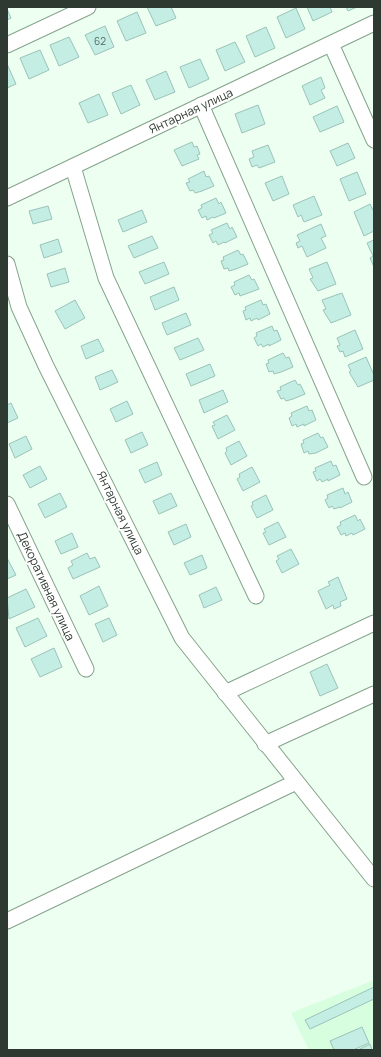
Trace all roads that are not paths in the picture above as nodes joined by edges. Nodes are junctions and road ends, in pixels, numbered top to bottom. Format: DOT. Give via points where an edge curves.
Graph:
graph roads {
  1 [pos="88,7"];
  2 [pos="374,23"];
  3 [pos="331,44"];
  4 [pos="7,45"];
  5 [pos="201,105"];
  6 [pos="374,140"];
  7 [pos="73,166"];
  8 [pos="7,198"];
  9 [pos="7,264"];
  10 [pos="364,477"];
  11 [pos="7,504"];
  12 [pos="256,596"];
  13 [pos="374,623"];
  14 [pos="86,669"];
  15 [pos="225,693"];
  16 [pos="374,694"];
  17 [pos="265,744"];
  18 [pos="296,782"];
  19 [pos="374,879"];
  20 [pos="7,921"];
  1 -- 4 [label="street"];
  2 -- 3 [label="street, Янтарная улица"];
  3 -- 5 [label="street, Янтарная улица"];
  3 -- 6 [label="street"];
  5 -- 7 [label="street, Янтарная улица"];
  5 -- 10 [label="street"];
  7 -- 8 [label="street, Янтарная улица"];
  7 -- 12 [label="street" via="106,278"];
  9 -- 15 [label="street, Янтарная улица" via="19,307 46,366 182,638"];
  11 -- 14 [label="street, Декоративная улица"];
  13 -- 15 [label="street"];
  15 -- 17 [label="street, Янтарная улица"];
  16 -- 17 [label="street"];
  17 -- 18 [label="street, Янтарная улица"];
  18 -- 19 [label="street, Янтарная улица"];
  18 -- 20 [label="street"];
}
